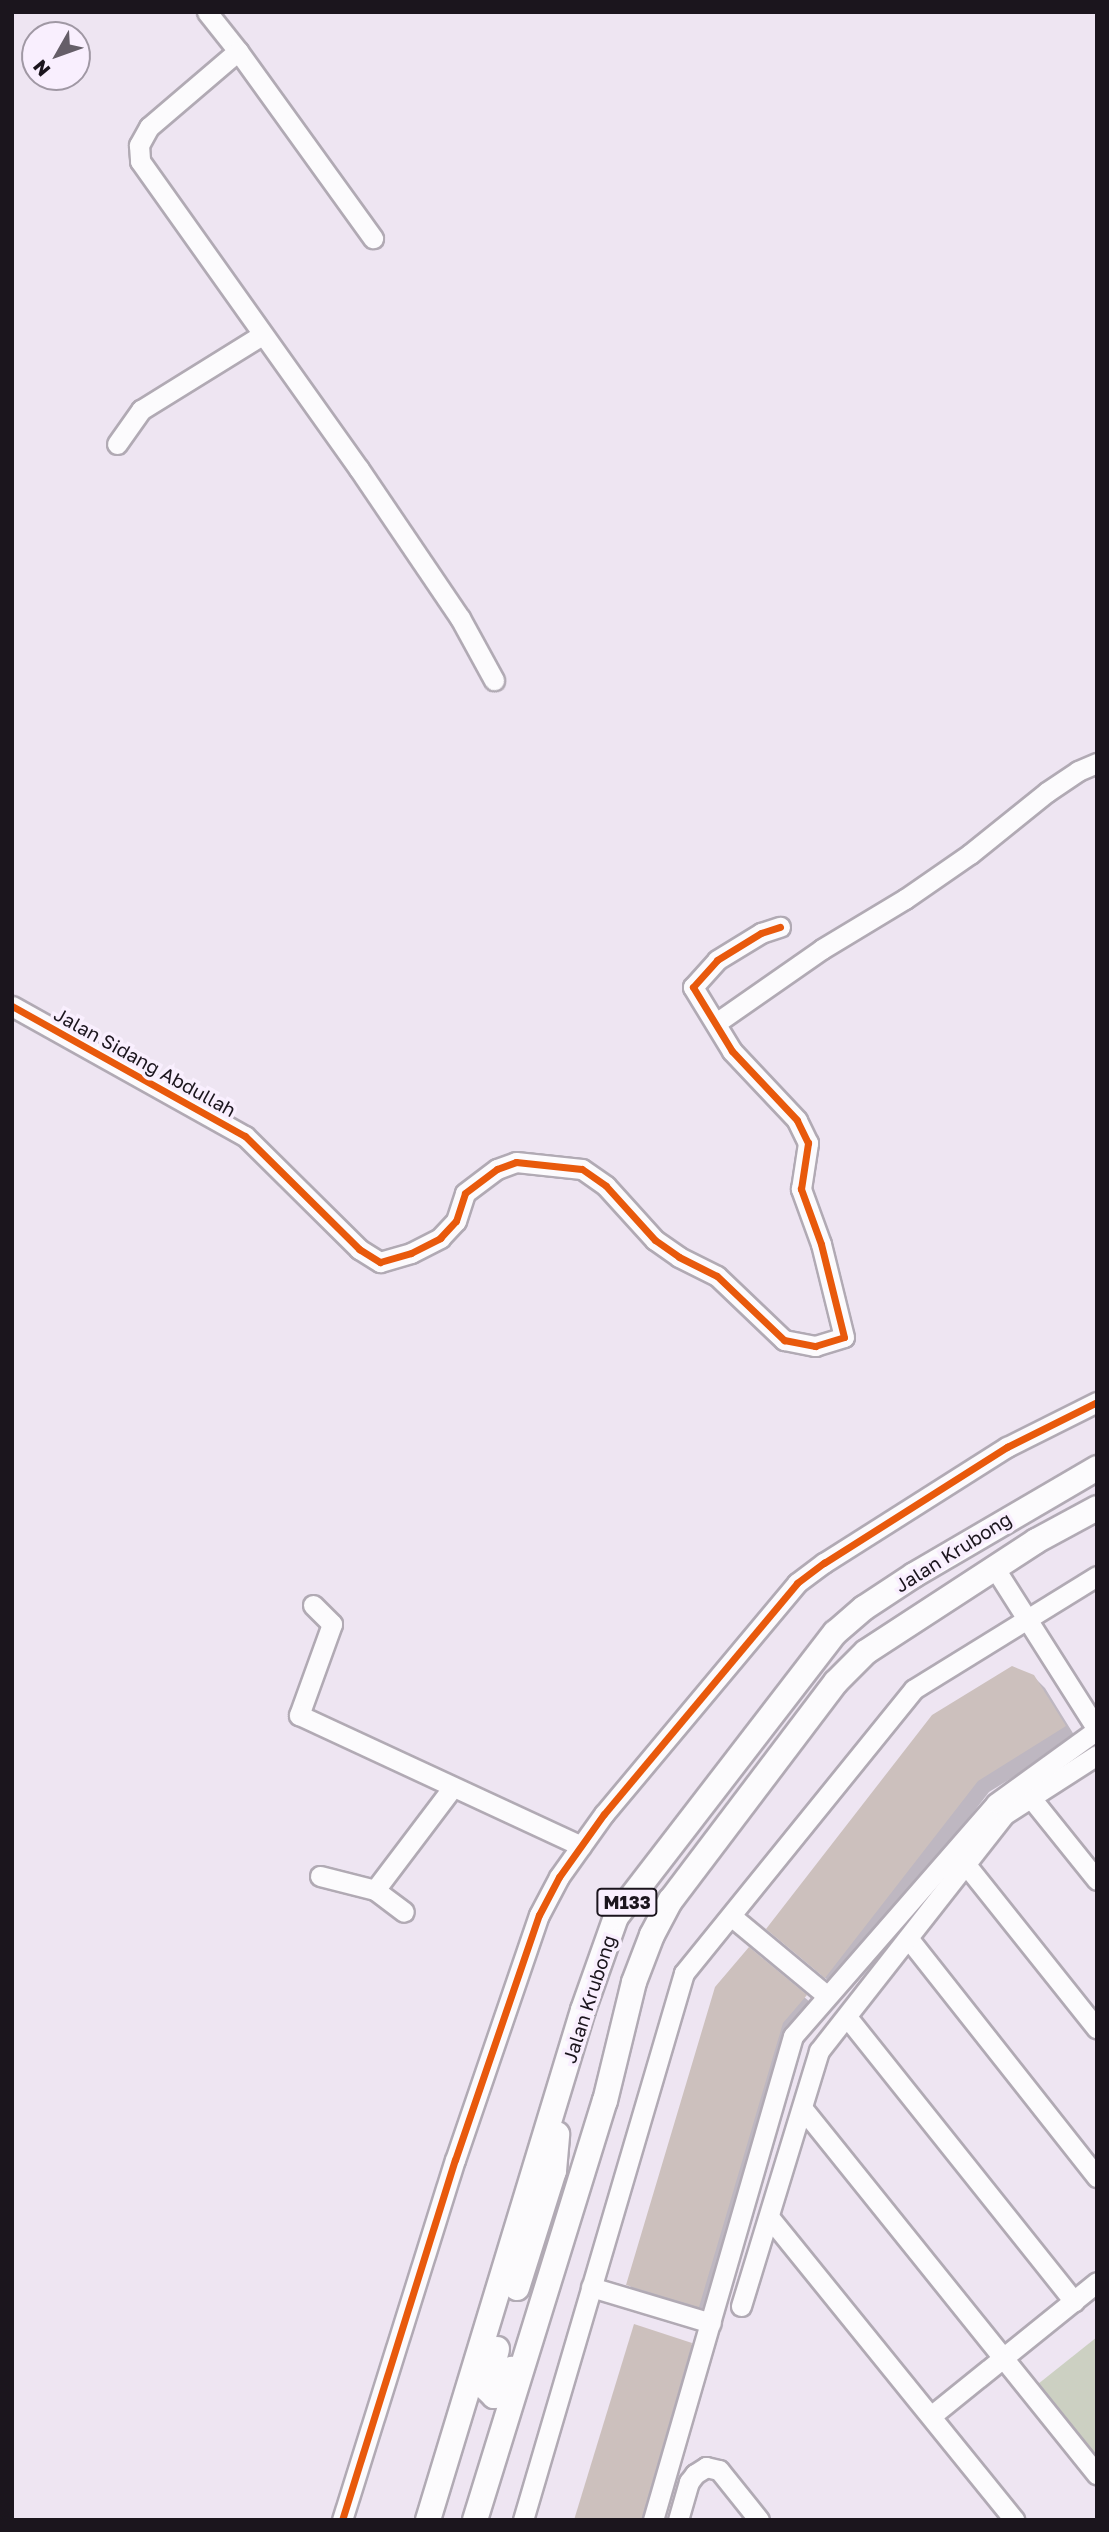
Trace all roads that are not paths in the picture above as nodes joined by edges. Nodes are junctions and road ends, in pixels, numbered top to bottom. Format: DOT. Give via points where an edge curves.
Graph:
graph roads {
  1 [pos="207,12"];
  2 [pos="239,51"];
  3 [pos="373,238"];
  4 [pos="262,335"];
  5 [pos="117,444"];
  6 [pos="494,680"];
  7 [pos="1097,763"];
  8 [pos="780,927"];
  9 [pos="12,1006"];
  10 [pos="716,1023"];
  11 [pos="1097,1402"];
  12 [pos="1097,1468"];
  13 [pos="1097,1508"];
  14 [pos="994,1567"];
  15 [pos="1097,1576"];
  16 [pos="313,1605"];
  17 [pos="1025,1619"];
  18 [pos="1097,1730"];
  19 [pos="1097,1755"];
  20 [pos="453,1787"];
  21 [pos="1031,1798"];
  22 [pos="581,1846"];
  23 [pos="967,1866"];
  24 [pos="320,1876"];
  25 [pos="1097,1880"];
  26 [pos="375,1890"];
  27 [pos="404,1912"];
  28 [pos="731,1916"];
  29 [pos="908,1938"];
  30 [pos="826,1995"];
  31 [pos="1090,2008"];
  32 [pos="847,2017"];
  33 [pos="1097,2029"];
  34 [pos="562,2084"];
  35 [pos="605,2101"];
  36 [pos="803,2109"];
  37 [pos="1097,2177"];
  38 [pos="769,2217"];
  39 [pos="1097,2282"];
  40 [pos="592,2287"];
  41 [pos="1074,2301"];
  42 [pos="741,2306"];
  43 [pos="711,2323"];
  44 [pos="1003,2358"];
  45 [pos="930,2416"];
  46 [pos="1097,2475"];
  47 [pos="342,2520"];
  48 [pos="428,2520"];
  49 [pos="475,2520"];
  50 [pos="523,2520"];
  51 [pos="653,2520"];
  52 [pos="678,2520"];
  53 [pos="759,2520"];
  54 [pos="1014,2520"];
  1 -- 2 [label="street"];
  2 -- 3 [label="street"];
  2 -- 4 [label="street" via="149,127 139,145 140,161"];
  4 -- 5 [label="street" via="141,410"];
  4 -- 6 [label="street" via="460,618"];
  7 -- 10 [label="street" via="1057,785 970,854"];
  8 -- 10 [label="street, Jalan Sidang Abdullah" via="761,933 717,960 693,987"];
  9 -- 10 [label="street, Jalan Sidang Abdullah" via="245,1136 359,1249 380,1262 411,1254 440,1238 456,1221 465,1193 497,1169 516,1162 582,1169 606,1186 655,1240 717,1276 784,1340 814,1346 844,1337 821,1244 801,1189 808,1143 797,1120 732,1051"];
  11 -- 22 [label="street" via="1007,1447 797,1583"];
  12 -- 34 [label="main road, Jalan Krubong / M133" via="914,1575 835,1633 616,1917"];
  13 -- 14 [label="main road, Jalan Krubong / M133"];
  14 -- 17 [label="street"];
  14 -- 35 [label="main road, Jalan Krubong / M133" via="887,1635 858,1659 671,1900 634,1982"];
  15 -- 17 [label="street"];
  16 -- 20 [label="street" via="332,1624 299,1715"];
  17 -- 18 [label="street"];
  17 -- 28 [label="street" via="914,1689"];
  18 -- 30 [label="street" via="996,1803"];
  19 -- 21 [label="street"];
  20 -- 22 [label="street"];
  20 -- 26 [label="street"];
  21 -- 23 [label="street" via="1005,1814"];
  21 -- 25 [label="street"];
  22 -- 47 [label="street" via="539,1915 414,2287"];
  23 -- 29 [label="street"];
  23 -- 31 [label="street"];
  24 -- 26 [label="street"];
  26 -- 27 [label="street"];
  28 -- 30 [label="street"];
  28 -- 40 [label="street" via="684,1973"];
  29 -- 32 [label="street"];
  29 -- 37 [label="street"];
  30 -- 43 [label="street" via="793,2036"];
  31 -- 33 [label="street"];
  32 -- 36 [label="street" via="819,2051"];
  32 -- 41 [label="street"];
  34 -- 35 [label="main road" via="554,2171 490,2374 487,2389 494,2396 507,2384 572,2177"];
  34 -- 48 [label="main road, Jalan Krubong / M133"];
  35 -- 49 [label="main road, Jalan Krubong / M133"];
  36 -- 38 [label="street"];
  36 -- 44 [label="street"];
  38 -- 42 [label="street"];
  38 -- 45 [label="street"];
  39 -- 41 [label="street"];
  40 -- 43 [label="street"];
  40 -- 50 [label="street"];
  41 -- 44 [label="street"];
  43 -- 51 [label="street"];
  44 -- 45 [label="street"];
  44 -- 46 [label="street"];
  45 -- 54 [label="street"];
  52 -- 53 [label="street" via="689,2482 706,2467 719,2470"];
}
